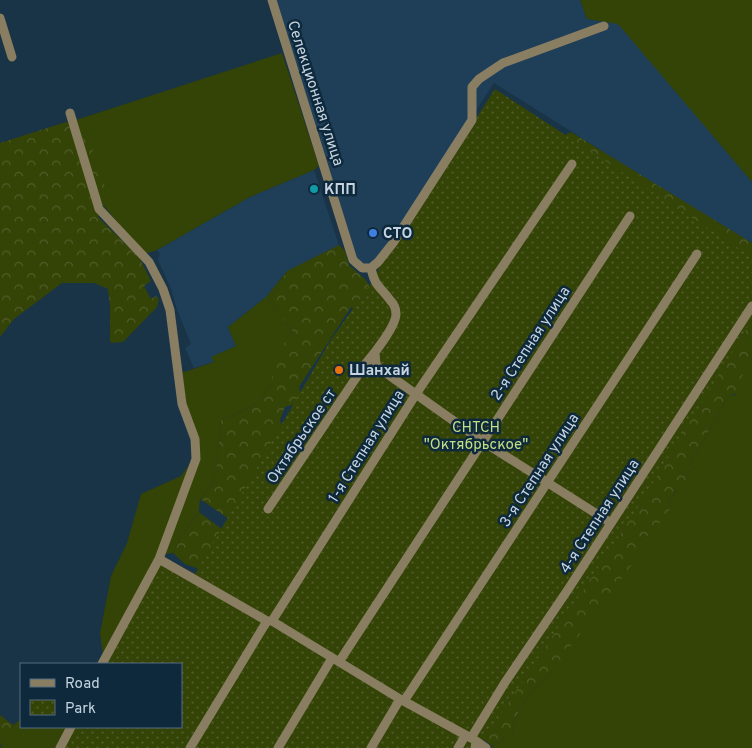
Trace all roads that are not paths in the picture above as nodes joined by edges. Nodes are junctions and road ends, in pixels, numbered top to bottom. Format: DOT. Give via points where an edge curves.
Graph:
graph roads {
  1 [pos="272,0"];
  2 [pos="0,18"];
  3 [pos="604,26"];
  4 [pos="12,57"];
  5 [pos="70,113"];
  6 [pos="572,164"];
  7 [pos="630,216"];
  8 [pos="697,254"];
  9 [pos="371,268"];
  10 [pos="752,306"];
  11 [pos="375,353"];
  12 [pos="416,394"];
  13 [pos="482,440"];
  14 [pos="548,482"];
  15 [pos="268,509"];
  16 [pos="611,523"];
  17 [pos="160,558"];
  18 [pos="269,621"];
  19 [pos="335,660"];
  20 [pos="103,663"];
  21 [pos="402,700"];
  22 [pos="70,728"];
  23 [pos="471,740"];
  24 [pos="60,748"];
  25 [pos="190,748"];
  26 [pos="278,748"];
  27 [pos="371,748"];
  28 [pos="458,748"];
  29 [pos="486,748"];
  1 -- 9 [label="street, Селекционная улица" via="353,260 362,268"];
  2 -- 4 [label="street"];
  3 -- 9 [label="street" via="503,63 479,78 472,87 472,120 393,242"];
  5 -- 17 [label="street" via="98,209 149,262 170,310 182,404 195,438 196,460"];
  6 -- 12 [label="street, 1-я Степная улица"];
  7 -- 13 [label="street, 2-я Степная улица"];
  8 -- 14 [label="street, 3-я Степная улица"];
  9 -- 11 [label="street, Октябрьское ст" via="377,287 390,299 396,313 396,319"];
  10 -- 16 [label="street, 4-я Степная улица"];
  11 -- 12 [label="street" via="379,368"];
  11 -- 15 [label="street, Октябрьское ст"];
  12 -- 13 [label="street"];
  12 -- 18 [label="street, 1-я Степная улица"];
  13 -- 14 [label="street"];
  13 -- 19 [label="street, 2-я Степная улица"];
  14 -- 16 [label="street"];
  14 -- 21 [label="street, 3-я Степная улица"];
  16 -- 23 [label="street, 4-я Степная улица" via="504,684"];
  17 -- 18 [label="street"];
  17 -- 20 [label="street"];
  18 -- 19 [label="street"];
  18 -- 25 [label="street, 1-я Степная улица"];
  19 -- 21 [label="street"];
  19 -- 26 [label="street, 2-я Степная улица"];
  21 -- 23 [label="street"];
  21 -- 27 [label="street, 3-я Степная улица"];
  22 -- 24 [label="street"];
  23 -- 28 [label="street, 4-я Степная улица"];
  23 -- 29 [label="street"];
}
